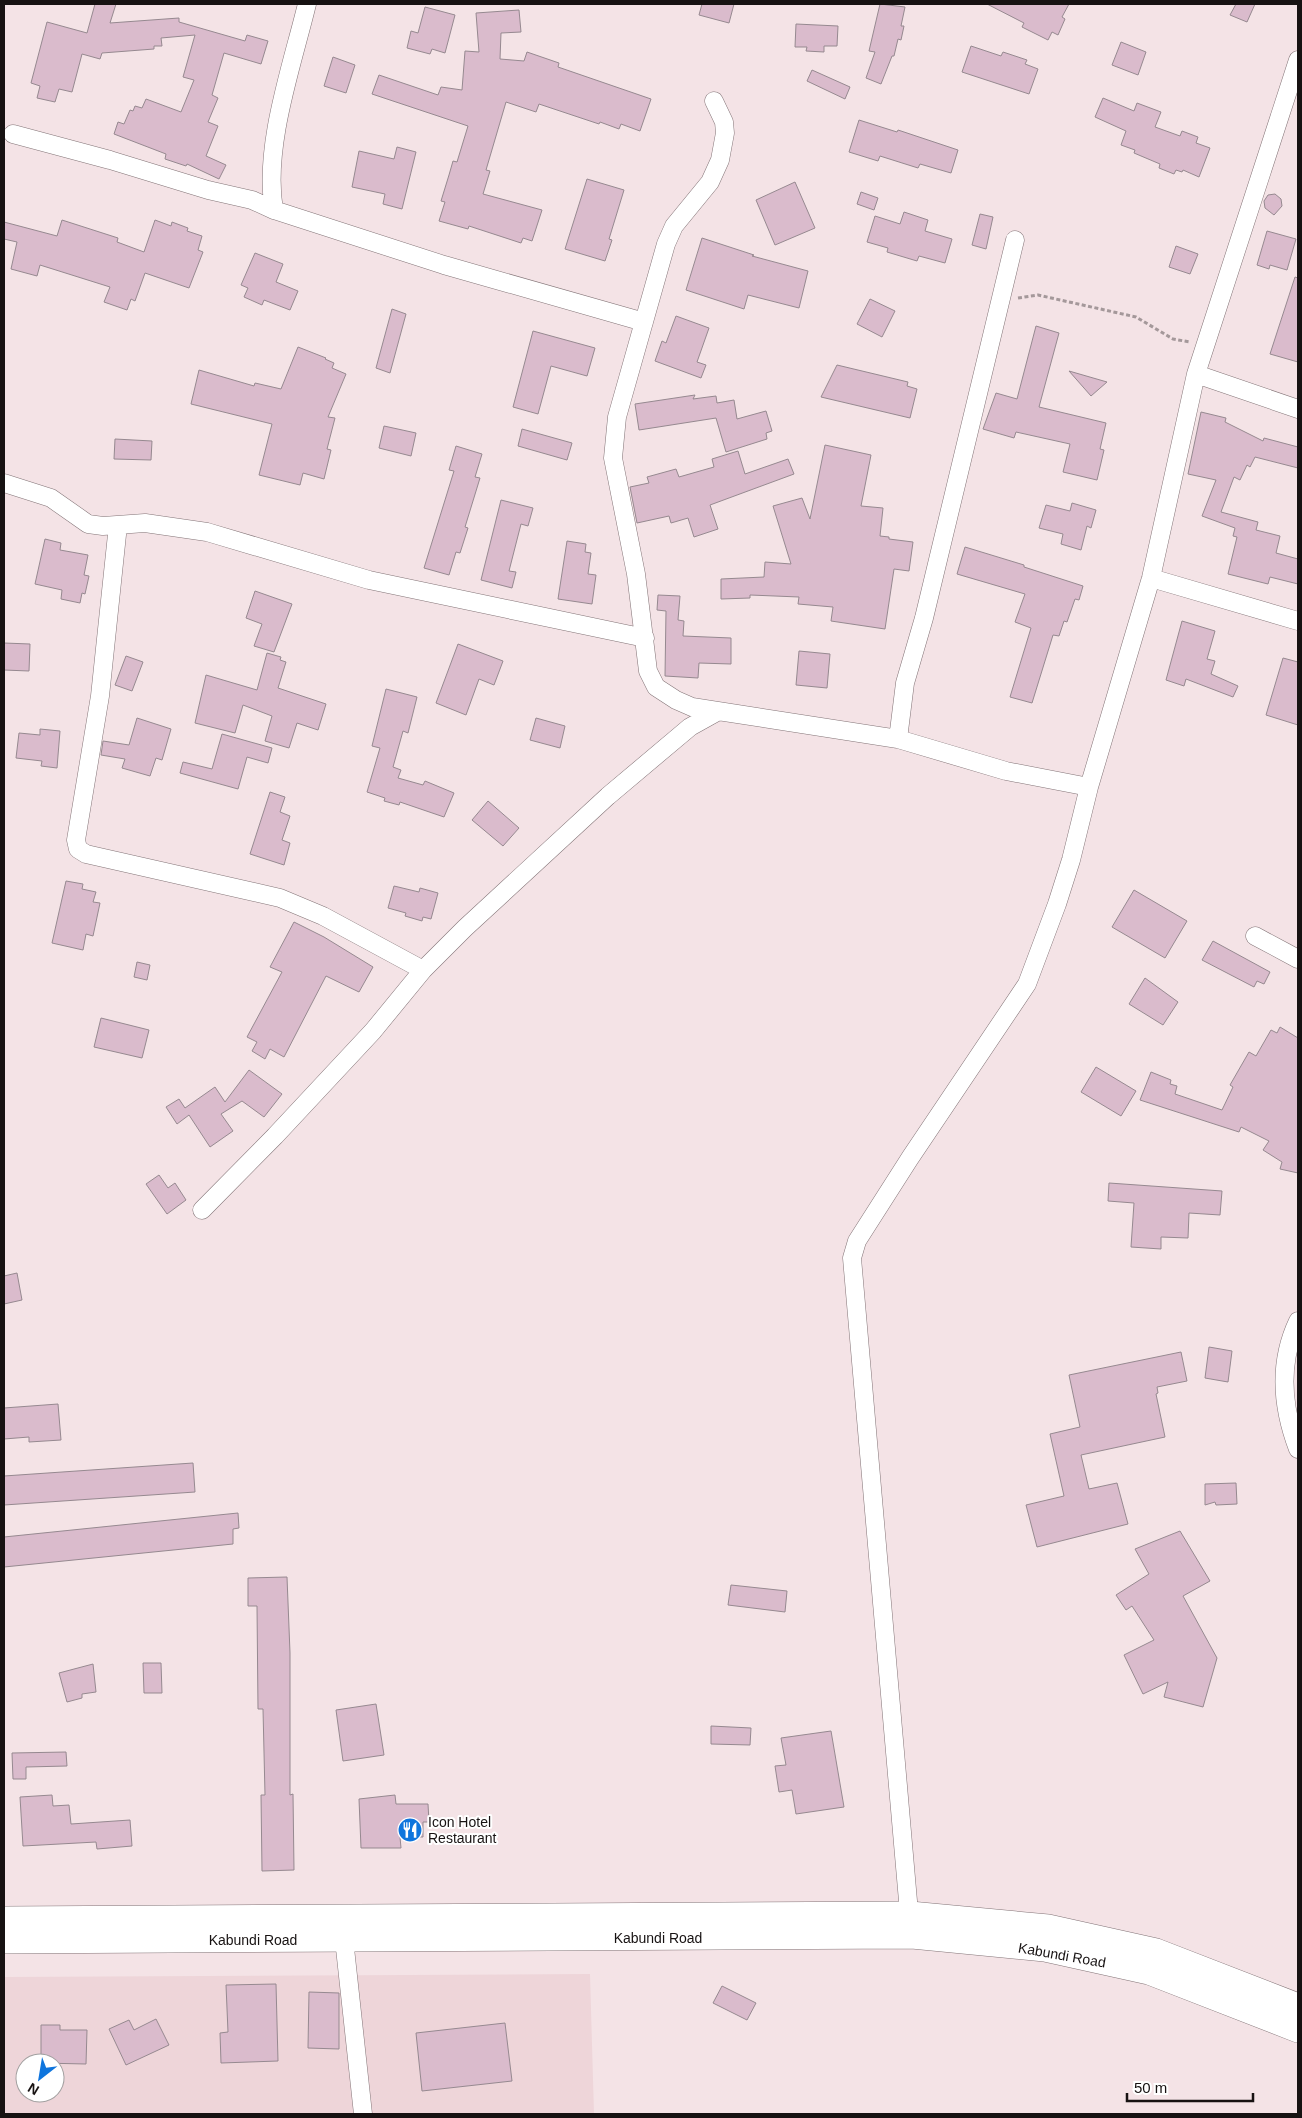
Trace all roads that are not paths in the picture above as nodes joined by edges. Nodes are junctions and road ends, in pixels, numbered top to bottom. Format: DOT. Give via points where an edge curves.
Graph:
graph roads {
  1 [pos="308,4"];
  2 [pos="1298,62"];
  3 [pos="714,101"];
  4 [pos="13,134"];
  5 [pos="274,210"];
  6 [pos="1015,240"];
  7 [pos="644,322"];
  8 [pos="1196,374"];
  9 [pos="1298,409"];
  10 [pos="4,482"];
  11 [pos="118,525"];
  12 [pos="1151,578"];
  13 [pos="1298,621"];
  14 [pos="645,638"];
  15 [pos="717,712"];
  16 [pos="898,740"];
  17 [pos="1089,787"];
  18 [pos="1255,936"];
  19 [pos="1298,959"];
  20 [pos="423,970"];
  21 [pos="202,1210"];
  22 [pos="1298,1321"];
  23 [pos="1298,1449"];
  24 [pos="4,1919"];
  25 [pos="911,1925"];
  26 [pos="344,1939"];
  27 [pos="4,1941"];
  28 [pos="1298,2006"];
  29 [pos="1298,2030"];
  30 [pos="364,2114"];
  1 -- 5 [label="street" via="272,163 270,186"];
  2 -- 8 [label="street"];
  3 -- 7 [label="street" via="724,122 720,160 710,182 674,226"];
  4 -- 5 [label="street" via="252,200"];
  5 -- 7 [label="street" via="444,265"];
  6 -- 16 [label="street" via="924,618 905,682"];
  7 -- 14 [label="street" via="617,417 613,458"];
  8 -- 9 [label="street"];
  8 -- 12 [label="street"];
  10 -- 11 [label="street" via="51,498 88,524"];
  11 -- 14 [label="street" via="146,523 207,532 369,580"];
  11 -- 20 [label="street" via="109,628 76,840 78,849 86,854 280,898 323,916"];
  12 -- 13 [label="street"];
  12 -- 17 [label="street"];
  14 -- 15 [label="street" via="648,671 656,687 676,700"];
  15 -- 16 [label="street" via="798,722"];
  15 -- 20 [label="street" via="690,727 608,796"];
  16 -- 17 [label="street" via="1006,771"];
  17 -- 25 [label="street" via="1071,860 1027,984 904,1166 857,1241 852,1258"];
  18 -- 19 [label="street"];
  20 -- 21 [label="street" via="373,1031"];
  22 -- 23 [label="street" via="1282,1379 1291,1431"];
  24 -- 25 [label="street, Kabundi Road"];
  25 -- 26 [label="street, Kabundi Road"];
  25 -- 28 [label="street, Kabundi Road" via="1048,1927 1156,1951"];
  25 -- 29 [label="street, Kabundi Road" via="1149,1972"];
  26 -- 27 [label="street, Kabundi Road"];
  26 -- 30 [label="street"];
}
